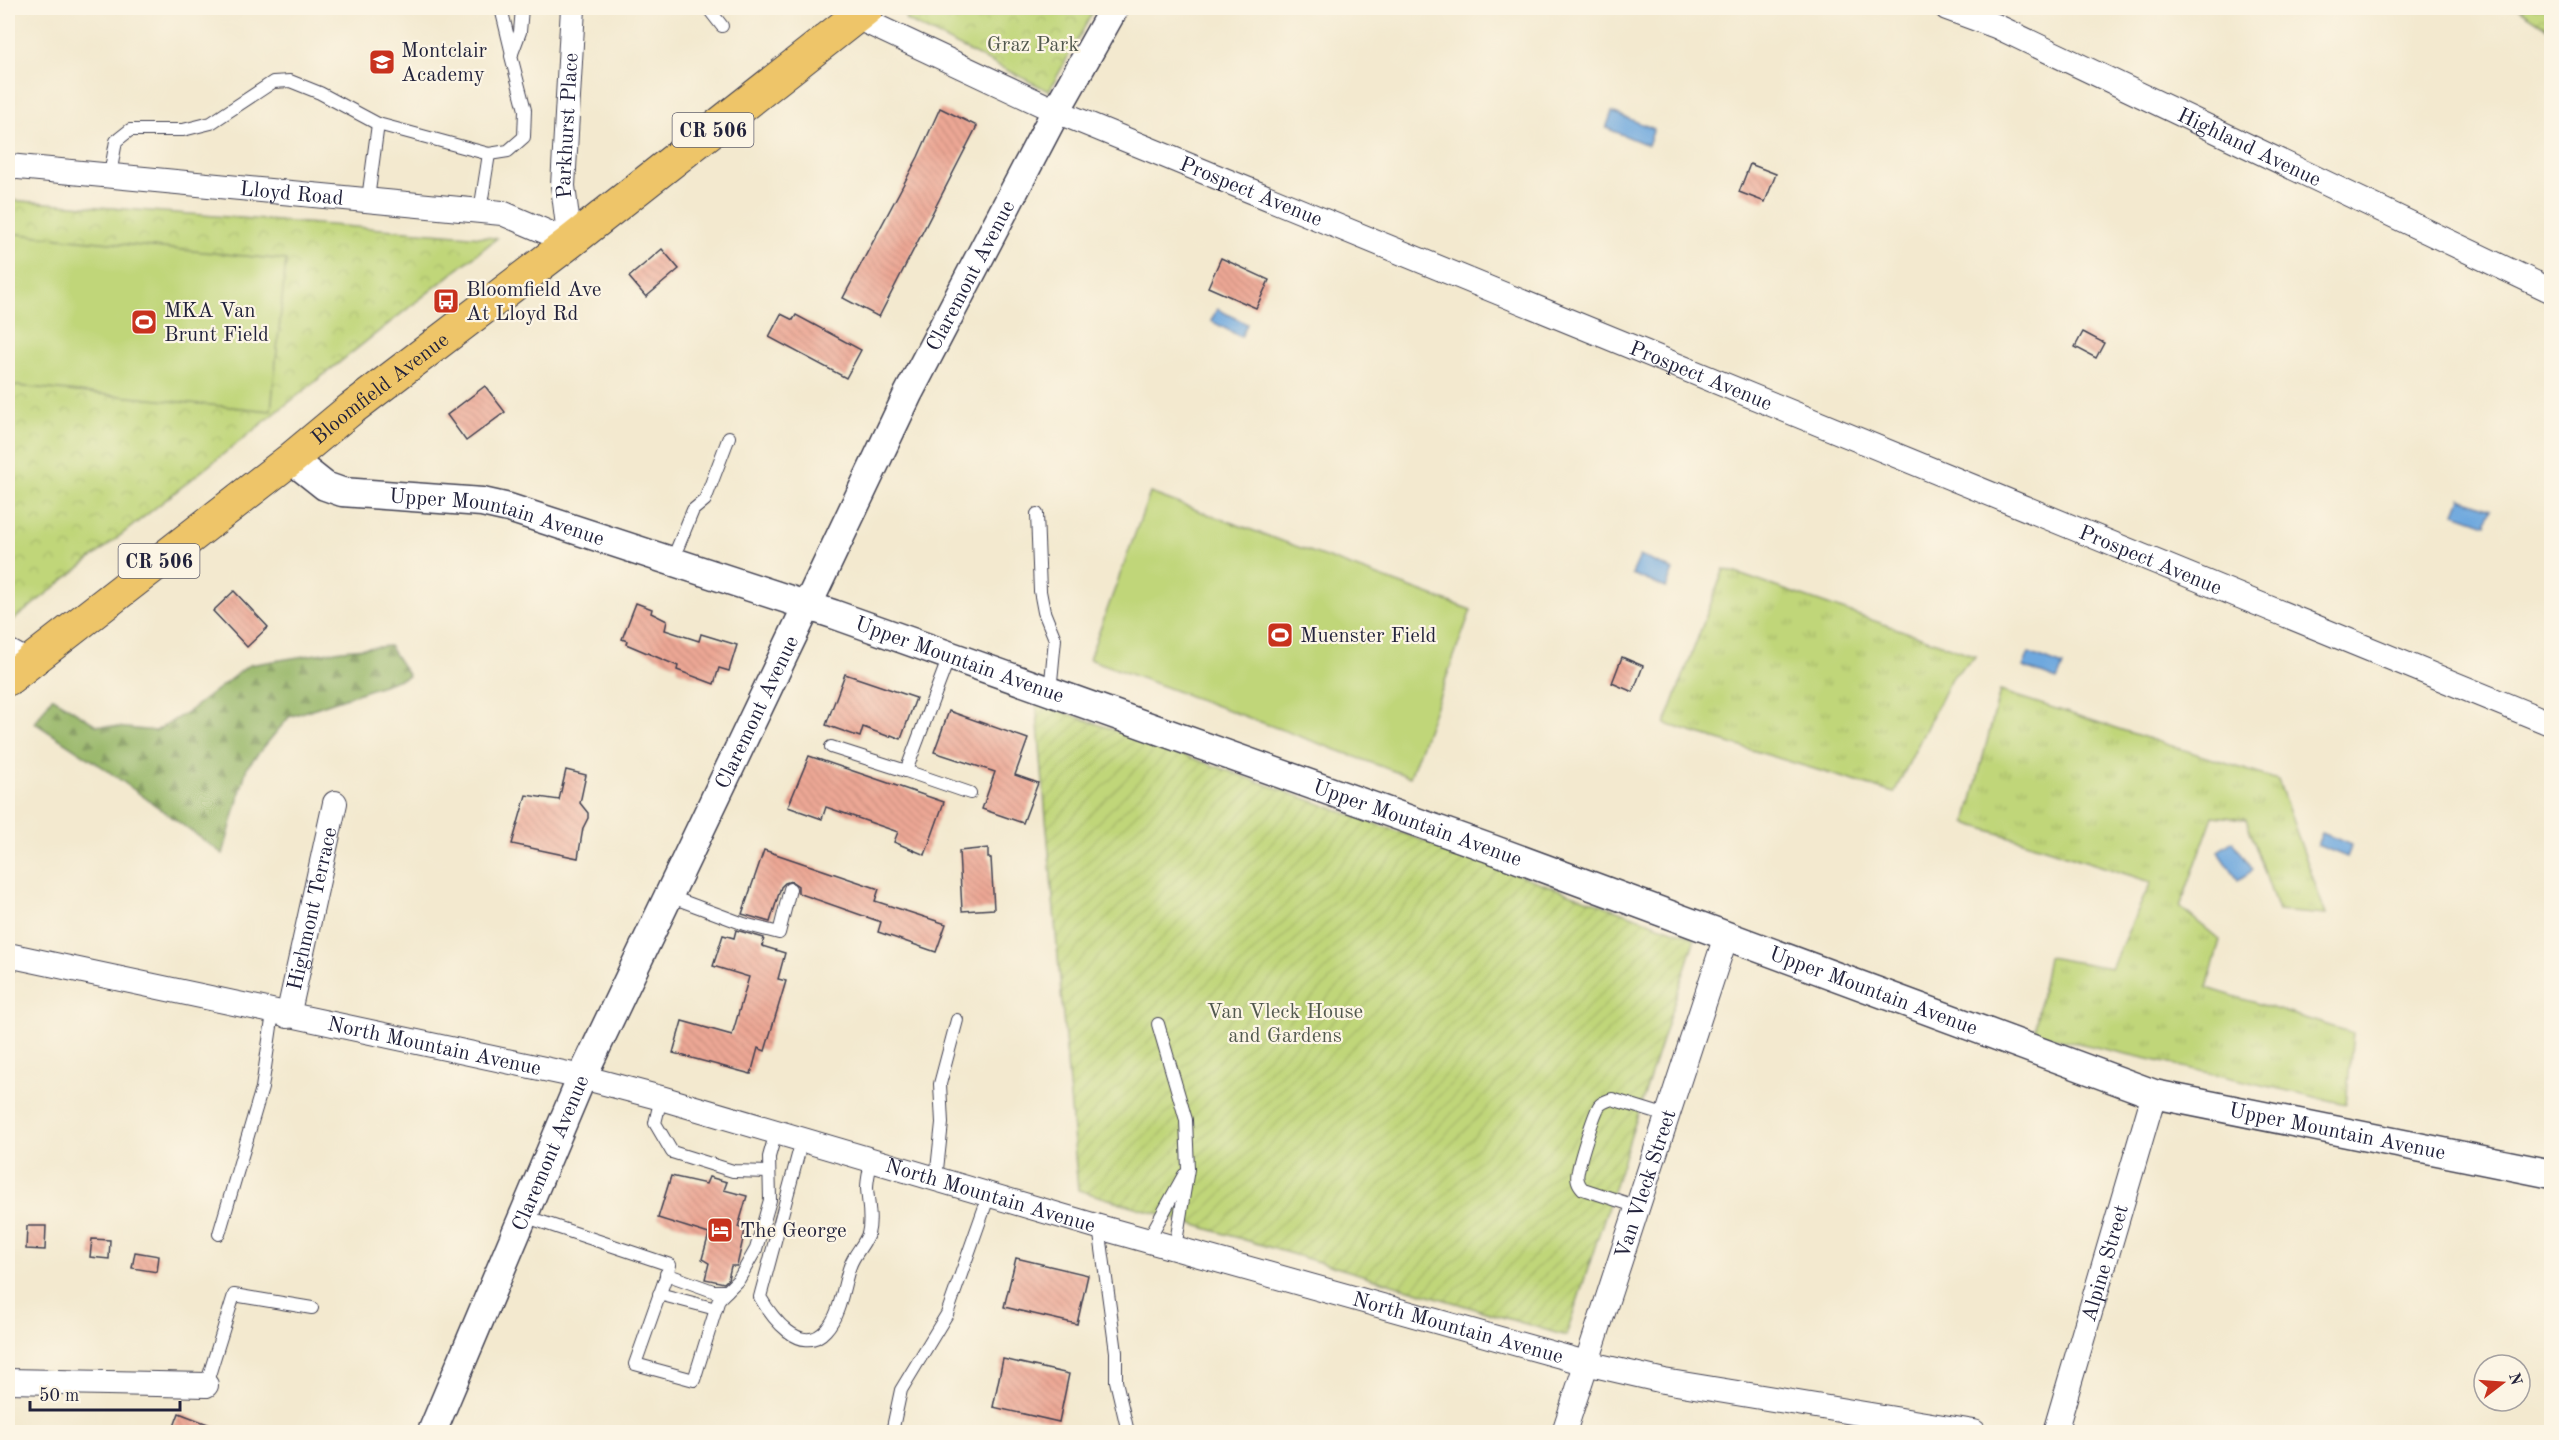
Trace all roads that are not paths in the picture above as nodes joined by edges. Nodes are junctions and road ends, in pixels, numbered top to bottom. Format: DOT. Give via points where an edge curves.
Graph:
graph roads {
  1 [pos="501,8"];
  2 [pos="522,8"];
  3 [pos="573,8"];
  4 [pos="708,8"];
  5 [pos="1114,8"];
  6 [pos="1947,8"];
  7 [pos="862,12"];
  8 [pos="722,26"];
  9 [pos="512,55"];
  10 [pos="1056,111"];
  11 [pos="378,124"];
  12 [pos="489,154"];
  13 [pos="8,166"];
  14 [pos="110,175"];
  15 [pos="368,199"];
  16 [pos="480,211"];
  17 [pos="570,242"];
  18 [pos="2552,291"];
  19 [pos="729,437"];
  20 [pos="291,459"];
  21 [pos="1037,514"];
  22 [pos="672,561"];
  23 [pos="806,606"];
  24 [pos="949,657"];
  25 [pos="14,664"];
  26 [pos="1050,692"];
  27 [pos="2552,724"];
  28 [pos="831,747"];
  29 [pos="906,771"];
  30 [pos="970,793"];
  31 [pos="335,803"];
  32 [pos="790,889"];
  33 [pos="669,896"];
  34 [pos="1726,936"];
  35 [pos="8,955"];
  36 [pos="281,1014"];
  37 [pos="957,1020"];
  38 [pos="1158,1024"];
  39 [pos="582,1077"];
  40 [pos="2154,1094"];
  41 [pos="661,1098"];
  42 [pos="1667,1116"];
  43 [pos="776,1132"];
  44 [pos="802,1140"];
  45 [pos="871,1161"];
  46 [pos="1188,1169"];
  47 [pos="769,1172"];
  48 [pos="2552,1174"];
  49 [pos="936,1179"];
  50 [pos="989,1195"];
  51 [pos="1638,1207"];
  52 [pos="524,1216"];
  53 [pos="1099,1227"];
  54 [pos="219,1234"];
  55 [pos="1148,1240"];
  56 [pos="1175,1248"];
  57 [pos="666,1274"];
  58 [pos="727,1291"];
  59 [pos="659,1294"];
  60 [pos="312,1308"];
  61 [pos="716,1309"];
  62 [pos="1586,1363"];
  63 [pos="8,1381"];
  64 [pos="206,1385"];
  65 [pos="432,1432"];
  66 [pos="892,1432"];
  67 [pos="1128,1432"];
  68 [pos="1564,1432"];
  69 [pos="1974,1432"];
  70 [pos="2055,1432"];
  1 -- 9 [label="lane"];
  2 -- 9 [label="lane" via="520,33"];
  3 -- 17 [label="street, Parkhurst Place" via="564,186"];
  4 -- 8 [label="lane"];
  5 -- 10 [label="street, Claremont Avenue"];
  6 -- 18 [label="street, Highland Avenue" via="1996,26"];
  7 -- 10 [label="street, Prospect Avenue"];
  7 -- 17 [label="main road, Bloomfield Avenue / CR 506"];
  9 -- 12 [label="lane" via="525,111 524,137 508,151"];
  10 -- 23 [label="street, Claremont Avenue" via="908,394"];
  10 -- 27 [label="street, Prospect Avenue"];
  11 -- 12 [label="lane"];
  11 -- 14 [label="lane" via="290,81 273,82 211,123 183,130 130,130 116,141"];
  11 -- 15 [label="lane"];
  12 -- 16 [label="lane"];
  13 -- 14 [label="street, Lloyd Road"];
  14 -- 15 [label="street, Lloyd Road"];
  15 -- 16 [label="street, Lloyd Road"];
  16 -- 17 [label="street, Lloyd Road" via="502,213"];
  17 -- 20 [label="main road, Bloomfield Avenue / CR 506"];
  19 -- 22 [label="lane" via="705,500 693,510"];
  20 -- 22 [label="street, Upper Mountain Avenue" via="325,486 342,492 482,502"];
  20 -- 25 [label="main road, Bloomfield Avenue / CR 506"];
  21 -- 26 [label="lane" via="1040,591 1055,639"];
  22 -- 23 [label="street, Upper Mountain Avenue"];
  23 -- 24 [label="street, Upper Mountain Avenue"];
  23 -- 33 [label="street, Claremont Avenue"];
  24 -- 26 [label="street, Upper Mountain Avenue"];
  24 -- 29 [label="lane"];
  26 -- 34 [label="street, Upper Mountain Avenue"];
  28 -- 29 [label="lane"];
  29 -- 30 [label="lane"];
  31 -- 36 [label="street, Highmont Terrace"];
  32 -- 33 [label="lane" via="778,933"];
  33 -- 39 [label="street, Claremont Avenue"];
  34 -- 40 [label="street, Upper Mountain Avenue"];
  34 -- 42 [label="street, Van Vleck Street"];
  35 -- 36 [label="street, North Mountain Avenue"];
  36 -- 39 [label="street, North Mountain Avenue"];
  36 -- 54 [label="lane"];
  37 -- 49 [label="lane" via="940,1084 942,1123"];
  38 -- 46 [label="lane" via="1186,1120"];
  39 -- 41 [label="street, North Mountain Avenue"];
  39 -- 52 [label="street, Claremont Avenue"];
  40 -- 48 [label="street, Upper Mountain Avenue"];
  40 -- 70 [label="street, Alpine Street"];
  41 -- 43 [label="street, North Mountain Avenue"];
  41 -- 47 [label="lane" via="656,1123 672,1152 733,1171"];
  42 -- 51 [label="street, Van Vleck Street"];
  42 -- 51 [label="lane" via="1612,1099 1605,1101 1599,1106 1585,1147 1578,1172 1582,1189"];
  43 -- 44 [label="street, North Mountain Avenue"];
  43 -- 47 [label="lane"];
  44 -- 45 [label="street, North Mountain Avenue"];
  44 -- 45 [label="lane" via="759,1297 782,1328 797,1336 813,1338 826,1331 835,1314 851,1262 868,1235 867,1185"];
  45 -- 49 [label="street, North Mountain Avenue"];
  46 -- 55 [label="lane"];
  46 -- 56 [label="lane"];
  47 -- 58 [label="lane" via="770,1200 756,1249 739,1279"];
  49 -- 50 [label="street, North Mountain Avenue"];
  50 -- 53 [label="street, North Mountain Avenue"];
  50 -- 66 [label="lane" via="947,1314 901,1390"];
  51 -- 62 [label="street, Van Vleck Street"];
  52 -- 57 [label="lane" via="670,1265"];
  52 -- 65 [label="street, Claremont Avenue"];
  53 -- 55 [label="street, North Mountain Avenue"];
  53 -- 67 [label="lane" via="1116,1352 1116,1381"];
  55 -- 56 [label="street, North Mountain Avenue"];
  56 -- 62 [label="street, North Mountain Avenue"];
  57 -- 58 [label="lane" via="713,1291"];
  57 -- 59 [label="lane"];
  58 -- 61 [label="lane"];
  59 -- 61 [label="lane"];
  59 -- 61 [label="lane" via="634,1364 694,1380"];
  60 -- 64 [label="lane" via="234,1295"];
  62 -- 68 [label="street, Van Vleck Street"];
  62 -- 69 [label="street, North Mountain Avenue" via="1664,1381"];
  63 -- 64 [label="street"];
}
